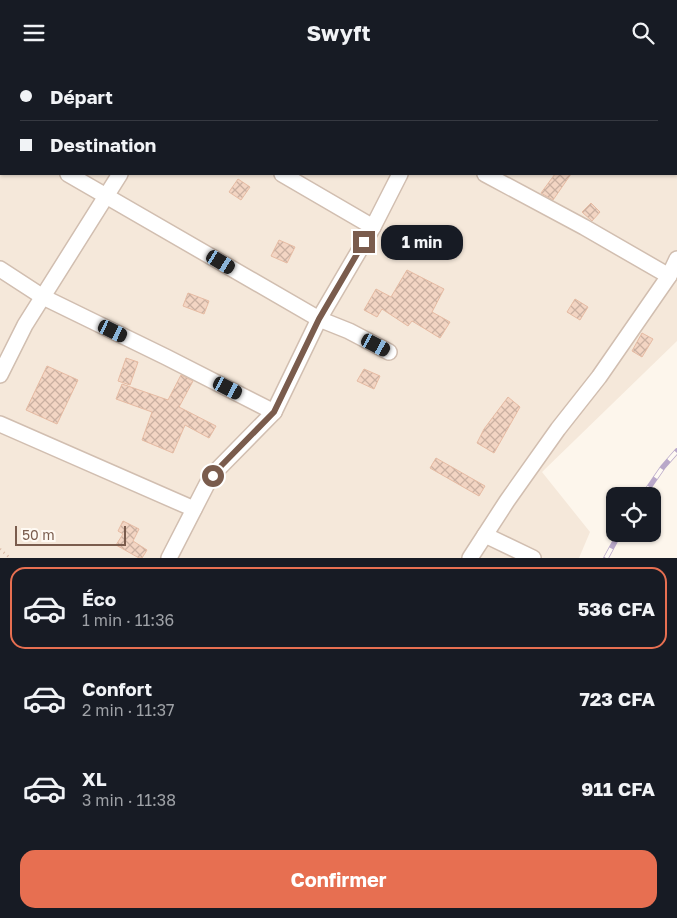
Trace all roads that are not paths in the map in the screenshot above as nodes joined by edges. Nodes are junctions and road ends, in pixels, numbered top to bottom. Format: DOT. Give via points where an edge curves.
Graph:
graph roads {
  1 [pos="70,175"];
  2 [pos="119,175"];
  3 [pos="284,175"];
  4 [pos="399,175"];
  5 [pos="487,175"];
  6 [pos="106,195"];
  7 [pos="373,227"];
  8 [pos="677,259"];
  9 [pos="0,269"];
  10 [pos="669,276"];
  11 [pos="42,297"];
  12 [pos="319,319"];
  13 [pos="389,352"];
  14 [pos="0,375"];
  15 [pos="274,412"];
  16 [pos="0,424"];
  17 [pos="194,509"];
  18 [pos="485,535"];
  19 [pos="169,558"];
  20 [pos="470,558"];
  21 [pos="534,558"];
  1 -- 6 [label="street"];
  2 -- 6 [label="street"];
  3 -- 7 [label="street"];
  4 -- 7 [label="street"];
  5 -- 10 [label="street"];
  6 -- 11 [label="street"];
  6 -- 12 [label="street"];
  7 -- 12 [label="street"];
  8 -- 10 [label="street"];
  9 -- 11 [label="street"];
  10 -- 18 [label="street"];
  11 -- 14 [label="street"];
  11 -- 15 [label="street"];
  12 -- 13 [label="street"];
  12 -- 15 [label="street"];
  15 -- 17 [label="street" via="219,468"];
  16 -- 17 [label="street"];
  17 -- 19 [label="street"];
  18 -- 20 [label="street"];
  18 -- 21 [label="street"];
}
